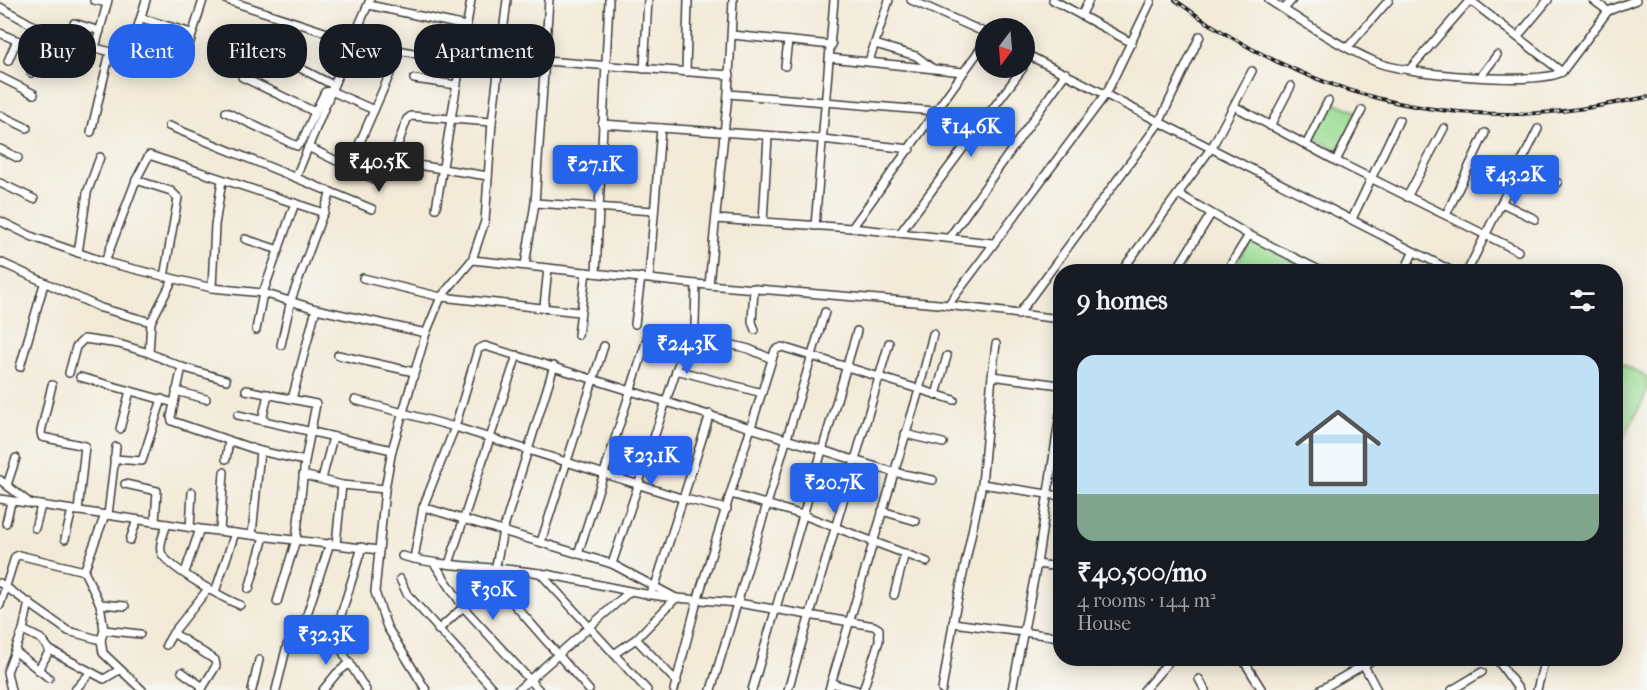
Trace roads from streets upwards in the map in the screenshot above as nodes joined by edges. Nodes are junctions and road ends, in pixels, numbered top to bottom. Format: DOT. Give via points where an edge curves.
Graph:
graph roads {
  1 [pos="93,0"];
  2 [pos="146,0"];
  3 [pos="203,0"];
  4 [pos="471,0"];
  5 [pos="505,0"];
  6 [pos="549,0"];
  7 [pos="609,0"];
  8 [pos="648,0"];
  9 [pos="688,0"];
  10 [pos="733,0"];
  11 [pos="834,0"];
  12 [pos="889,0"];
  13 [pos="911,0"];
  14 [pos="1053,0"];
  15 [pos="1089,0"];
  16 [pos="1269,0"];
  17 [pos="1292,0"];
  18 [pos="1389,0"];
  19 [pos="1470,0"];
  20 [pos="1548,0"];
  21 [pos="1593,0"];
  22 [pos="1636,0"];
  23 [pos="231,1"];
  24 [pos="1151,1"];
  25 [pos="107,2"];
  26 [pos="370,2"];
  27 [pos="0,8"];
  28 [pos="1284,9"];
  29 [pos="1608,11"];
  30 [pos="1082,15"];
  31 [pos="141,18"];
  32 [pos="74,23"];
  33 [pos="30,24"];
  34 [pos="139,24"];
  35 [pos="161,24"];
  36 [pos="195,24"];
  37 [pos="360,24"];
  38 [pos="458,24"];
  39 [pos="466,24"];
  40 [pos="503,24"];
  41 [pos="547,24"];
  42 [pos="975,28"];
  43 [pos="319,30"];
  44 [pos="100,31"];
  45 [pos="0,33"];
  46 [pos="732,35"];
  47 [pos="1200,36"];
  48 [pos="1518,36"];
  49 [pos="17,40"];
  50 [pos="788,41"];
  51 [pos="1132,43"];
  52 [pos="875,44"];
  53 [pos="832,45"];
  54 [pos="1348,48"];
  55 [pos="108,51"];
  56 [pos="1497,55"];
  57 [pos="975,56"];
  58 [pos="830,58"];
  59 [pos="1035,58"];
  60 [pos="108,60"];
  61 [pos="869,61"];
  62 [pos="8,62"];
  63 [pos="555,62"];
  64 [pos="605,65"];
  65 [pos="785,66"];
  66 [pos="932,68"];
  67 [pos="644,69"];
  68 [pos="1410,69"];
  69 [pos="1252,70"];
  70 [pos="686,72"];
  71 [pos="963,72"];
  72 [pos="1562,72"];
  73 [pos="1066,73"];
  74 [pos="307,74"];
  75 [pos="730,75"];
  76 [pos="1482,76"];
  77 [pos="0,77"];
  78 [pos="244,78"];
  79 [pos="336,78"];
  80 [pos="388,78"];
  81 [pos="458,78"];
  82 [pos="497,78"];
  83 [pos="544,78"];
  84 [pos="1015,78"];
  85 [pos="414,79"];
  86 [pos="457,85"];
  87 [pos="1291,86"];
  88 [pos="332,88"];
  89 [pos="34,94"];
  90 [pos="728,94"];
  91 [pos="1106,94"];
  92 [pos="826,100"];
  93 [pos="1328,101"];
  94 [pos="1234,106"];
  95 [pos="374,110"];
  96 [pos="1362,110"];
  97 [pos="935,111"];
  98 [pos="226,112"];
  99 [pos="315,112"];
  100 [pos="0,115"];
  101 [pos="453,119"];
  102 [pos="1399,120"];
  103 [pos="492,122"];
  104 [pos="1159,123"];
  105 [pos="602,124"];
  106 [pos="169,126"];
  107 [pos="1270,126"];
  108 [pos="27,128"];
  109 [pos="661,128"];
  110 [pos="1444,128"];
  111 [pos="1538,129"];
  112 [pos="91,132"];
  113 [pos="724,132"];
  114 [pos="1485,133"];
  115 [pos="768,136"];
  116 [pos="822,139"];
  117 [pos="1306,145"];
  118 [pos="308,147"];
  119 [pos="1212,147"];
  120 [pos="0,149"];
  121 [pos="910,149"];
  122 [pos="100,157"];
  123 [pos="18,158"];
  124 [pos="391,161"];
  125 [pos="1336,161"];
  126 [pos="1520,165"];
  127 [pos="349,167"];
  128 [pos="444,169"];
  129 [pos="488,176"];
  130 [pos="297,177"];
  131 [pos="1371,178"];
  132 [pos="136,180"];
  133 [pos="222,181"];
  134 [pos="0,183"];
  135 [pos="1558,183"];
  136 [pos="331,192"];
  137 [pos="1178,194"];
  138 [pos="1407,197"];
  139 [pos="34,199"];
  140 [pos="295,203"];
  141 [pos="535,203"];
  142 [pos="1502,203"];
  143 [pos="436,207"];
  144 [pos="599,208"];
  145 [pos="372,209"];
  146 [pos="654,211"];
  147 [pos="324,213"];
  148 [pos="1211,213"];
  149 [pos="1446,215"];
  150 [pos="716,219"];
  151 [pos="1352,219"];
  152 [pos="1535,219"];
  153 [pos="0,221"];
  154 [pos="763,222"];
  155 [pos="816,226"];
  156 [pos="852,228"];
  157 [pos="900,233"];
  158 [pos="1249,235"];
  159 [pos="1486,235"];
  160 [pos="949,238"];
  161 [pos="245,239"];
  162 [pos="993,243"];
  163 [pos="279,250"];
  164 [pos="1518,251"];
  165 [pos="78,253"];
  166 [pos="1413,253"];
  167 [pos="472,260"];
  168 [pos="0,262"];
  169 [pos="105,262"];
  170 [pos="1055,264"];
  171 [pos="1126,264"];
  172 [pos="1180,264"];
  173 [pos="1231,264"];
  174 [pos="1307,264"];
  175 [pos="1408,264"];
  176 [pos="1437,264"];
  177 [pos="1471,264"];
  178 [pos="525,265"];
  179 [pos="1053,267"];
  180 [pos="548,268"];
  181 [pos="585,272"];
  182 [pos="596,273"];
  183 [pos="164,277"];
  184 [pos="645,277"];
  185 [pos="363,278"];
  186 [pos="173,279"];
  187 [pos="44,284"];
  188 [pos="696,284"];
  189 [pos="709,285"];
  190 [pos="212,288"];
  191 [pos="754,288"];
  192 [pos="263,293"];
  193 [pos="441,297"];
  194 [pos="291,300"];
  195 [pos="948,305"];
  196 [pos="544,306"];
  197 [pos="316,309"];
  198 [pos="579,312"];
  199 [pos="825,312"];
  200 [pos="1018,315"];
  201 [pos="1053,318"];
  202 [pos="151,322"];
  203 [pos="635,324"];
  204 [pos="695,324"];
  205 [pos="256,330"];
  206 [pos="754,330"];
  207 [pos="857,331"];
  208 [pos="426,333"];
  209 [pos="650,333"];
  210 [pos="933,334"];
  211 [pos="578,335"];
  212 [pos="709,339"];
  213 [pos="686,341"];
  214 [pos="889,343"];
  215 [pos="996,344"];
  216 [pos="282,345"];
  217 [pos="604,346"];
  218 [pos="149,354"];
  219 [pos="338,355"];
  220 [pos="517,356"];
  221 [pos="947,356"];
  222 [pos="813,358"];
  223 [pos="772,359"];
  224 [pos="554,366"];
  225 [pos="20,367"];
  226 [pos="182,367"];
  227 [pos="847,368"];
  228 [pos="676,370"];
  229 [pos="414,372"];
  230 [pos="69,373"];
  231 [pos="992,376"];
  232 [pos="80,377"];
  233 [pos="879,378"];
  234 [pos="592,379"];
  235 [pos="226,380"];
  236 [pos="1053,384"];
  237 [pos="52,385"];
  238 [pos="176,390"];
  239 [pos="246,390"];
  240 [pos="631,390"];
  241 [pos="919,390"];
  242 [pos="130,391"];
  243 [pos="762,393"];
  244 [pos="268,394"];
  245 [pos="936,395"];
  246 [pos="162,399"];
  247 [pos="206,399"];
  248 [pos="292,399"];
  249 [pos="355,400"];
  250 [pos="954,400"];
  251 [pos="665,401"];
  252 [pos="174,403"];
  253 [pos="403,412"];
  254 [pos="710,414"];
  255 [pos="238,415"];
  256 [pos="262,421"];
  257 [pos="455,427"];
  258 [pos="751,428"];
  259 [pos="120,429"];
  260 [pos="310,432"];
  261 [pos="905,434"];
  262 [pos="333,437"];
  263 [pos="489,437"];
  264 [pos="788,439"];
  265 [pos="229,441"];
  266 [pos="943,443"];
  267 [pos="116,447"];
  268 [pos="528,449"];
  269 [pos="392,450"];
  270 [pos="822,450"];
  271 [pos="260,451"];
  272 [pos="16,458"];
  273 [pos="114,459"];
  274 [pos="226,459"];
  275 [pos="567,460"];
  276 [pos="856,460"];
  277 [pos="305,461"];
  278 [pos="1053,470"];
  279 [pos="224,472"];
  280 [pos="603,472"];
  281 [pos="893,472"];
  282 [pos="303,475"];
  283 [pos="321,479"];
  284 [pos="0,480"];
  285 [pos="933,480"];
  286 [pos="125,484"];
  287 [pos="982,484"];
  288 [pos="7,485"];
  289 [pos="342,485"];
  290 [pos="639,485"];
  291 [pos="385,489"];
  292 [pos="192,492"];
  293 [pos="731,494"];
  294 [pos="1049,495"];
  295 [pos="1053,495"];
  296 [pos="681,498"];
  297 [pos="0,499"];
  298 [pos="11,502"];
  299 [pos="32,505"];
  300 [pos="768,505"];
  301 [pos="41,506"];
  302 [pos="423,507"];
  303 [pos="727,510"];
  304 [pos="75,511"];
  305 [pos="882,511"];
  306 [pos="803,514"];
  307 [pos="107,515"];
  308 [pos="464,519"];
  309 [pos="137,520"];
  310 [pos="916,521"];
  311 [pos="154,522"];
  312 [pos="6,523"];
  313 [pos="167,524"];
  314 [pos="35,528"];
  315 [pos="190,528"];
  316 [pos="837,528"];
  317 [pos="200,529"];
  318 [pos="220,531"];
  319 [pos="503,531"];
  320 [pos="235,534"];
  321 [pos="252,535"];
  322 [pos="264,537"];
  323 [pos="65,539"];
  324 [pos="130,540"];
  325 [pos="296,540"];
  326 [pos="873,540"];
  327 [pos="541,542"];
  328 [pos="333,543"];
  329 [pos="363,547"];
  330 [pos="379,550"];
  331 [pos="905,553"];
  332 [pos="578,554"];
  333 [pos="402,556"];
  334 [pos="414,559"];
  335 [pos="927,562"];
  336 [pos="434,563"];
  337 [pos="449,564"];
  338 [pos="612,564"];
  339 [pos="1037,564"];
  340 [pos="1053,566"];
  341 [pos="494,568"];
  342 [pos="84,571"];
  343 [pos="185,572"];
  344 [pos="540,573"];
  345 [pos="400,579"];
  346 [pos="493,580"];
  347 [pos="3,585"];
  348 [pos="655,586"];
  349 [pos="249,590"];
  350 [pos="211,591"];
  351 [pos="628,593"];
  352 [pos="648,595"];
  353 [pos="894,595"];
  354 [pos="676,598"];
  355 [pos="697,601"];
  356 [pos="29,602"];
  357 [pos="278,602"];
  358 [pos="738,603"];
  359 [pos="100,604"];
  360 [pos="0,605"];
  361 [pos="240,605"];
  362 [pos="125,606"];
  363 [pos="464,608"];
  364 [pos="775,609"];
  365 [pos="811,615"];
  366 [pos="850,620"];
  367 [pos="953,623"];
  368 [pos="303,627"];
  369 [pos="590,628"];
  370 [pos="23,630"];
  371 [pos="104,630"];
  372 [pos="438,630"];
  373 [pos="1024,631"];
  374 [pos="173,633"];
  375 [pos="140,634"];
  376 [pos="1053,636"];
  377 [pos="636,639"];
  378 [pos="101,640"];
  379 [pos="166,645"];
  380 [pos="287,645"];
  381 [pos="50,650"];
  382 [pos="16,652"];
  383 [pos="614,654"];
  384 [pos="557,655"];
  385 [pos="259,660"];
  386 [pos="350,663"];
  387 [pos="1165,666"];
  388 [pos="1247,666"];
  389 [pos="1356,666"];
  390 [pos="1364,666"];
  391 [pos="1502,666"];
  392 [pos="1543,666"];
  393 [pos="38,670"];
  394 [pos="119,670"];
  395 [pos="3,671"];
  396 [pos="182,672"];
  397 [pos="1482,672"];
  398 [pos="90,673"];
  399 [pos="48,678"];
  400 [pos="1199,679"];
  401 [pos="530,680"];
  402 [pos="677,682"];
  403 [pos="830,686"];
  404 [pos="362,688"];
  405 [pos="202,689"];
  406 [pos="11,690"];
  407 [pos="75,690"];
  408 [pos="142,690"];
  409 [pos="252,690"];
  410 [pos="276,690"];
  411 [pos="323,690"];
  412 [pos="426,690"];
  413 [pos="494,690"];
  414 [pos="518,690"];
  415 [pos="538,690"];
  416 [pos="589,690"];
  417 [pos="646,690"];
  418 [pos="674,690"];
  419 [pos="711,690"];
  420 [pos="752,690"];
  421 [pos="788,690"];
  422 [pos="856,690"];
  423 [pos="863,690"];
  424 [pos="942,690"];
  425 [pos="1012,690"];
  426 [pos="1144,690"];
  427 [pos="1205,690"];
  428 [pos="1262,690"];
  429 [pos="1320,690"];
  430 [pos="1377,690"];
  431 [pos="1452,690"];
  432 [pos="1519,690"];
  433 [pos="1537,690"];
  1 -- 25 [label="street"];
  2 -- 31 [label="street"];
  3 -- 36 [label="street"];
  4 -- 39 [label="street"];
  5 -- 40 [label="street"];
  6 -- 41 [label="street"];
  7 -- 64 [label="street"];
  8 -- 67 [label="street"];
  9 -- 70 [label="street"];
  10 -- 46 [label="street"];
  11 -- 53 [label="street"];
  12 -- 52 [label="street"];
  13 -- 42 [label="street"];
  14 -- 30 [label="street"];
  15 -- 30 [label="street"];
  16 -- 28 [label="street"];
  17 -- 28 [label="street"];
  18 -- 54 [label="street"];
  19 -- 48 [label="street"];
  19 -- 68 [label="street"];
  20 -- 48 [label="street"];
  21 -- 29 [label="street"];
  22 -- 29 [label="street"];
  23 -- 43 [label="street"];
  24 -- 51 [label="street"];
  25 -- 44 [label="street"];
  26 -- 37 [label="street"];
  26 -- 38 [label="street"];
  27 -- 33 [label="street"];
  28 -- 54 [label="street"];
  29 -- 72 [label="street"];
  30 -- 51 [label="street"];
  31 -- 34 [label="street"];
  31 -- 35 [label="street"];
  32 -- 44 [label="street"];
  44 -- 55 [label="street" via="95,48"];
  45 -- 49 [label="street"];
  46 -- 50 [label="street"];
  46 -- 75 [label="street"];
  47 -- 104 [label="street"];
  48 -- 72 [label="street"];
  49 -- 62 [label="street"];
  50 -- 53 [label="street"];
  50 -- 65 [label="street"];
  51 -- 91 [label="street"];
  52 -- 61 [label="street"];
  52 -- 66 [label="street" via="916,56"];
  53 -- 58 [label="street"];
  54 -- 68 [label="street" via="1377,62"];
  56 -- 76 [label="street"];
  57 -- 71 [label="street"];
  58 -- 61 [label="street"];
  58 -- 92 [label="street"];
  59 -- 73 [label="street"];
  60 -- 112 [label="street"];
  61 -- 66 [label="street"];
  63 -- 64 [label="street"];
  64 -- 67 [label="street"];
  64 -- 105 [label="street"];
  66 -- 71 [label="street"];
  67 -- 70 [label="street"];
  68 -- 76 [label="street"];
  69 -- 94 [label="street"];
  70 -- 75 [label="street"];
  71 -- 97 [label="street"];
  72 -- 76 [label="street" via="1521,78"];
  73 -- 91 [label="street"];
  73 -- 160 [label="street"];
  74 -- 88 [label="street"];
  75 -- 90 [label="street"];
  77 -- 89 [label="street"];
  78 -- 99 [label="street"];
  79 -- 88 [label="street"];
  80 -- 95 [label="street"];
  81 -- 86 [label="street"];
  82 -- 103 [label="street"];
  83 -- 141 [label="street"];
  84 -- 157 [label="street"];
  85 -- 86 [label="street"];
  86 -- 101 [label="street"];
  87 -- 107 [label="street"];
  88 -- 95 [label="street"];
  88 -- 99 [label="street" via="325,92"];
  88 -- 118 [label="street"];
  90 -- 92 [label="street"];
  90 -- 113 [label="street"];
  91 -- 104 [label="street"];
  91 -- 162 [label="street"];
  92 -- 97 [label="street"];
  92 -- 116 [label="street"];
  93 -- 117 [label="street"];
  94 -- 107 [label="street"];
  94 -- 119 [label="street"];
  95 -- 127 [label="street"];
  96 -- 125 [label="street"];
  97 -- 121 [label="street"];
  98 -- 99 [label="street" via="297,146"];
  100 -- 108 [label="street"];
  101 -- 103 [label="street"];
  101 -- 124 [label="street" via="411,116"];
  101 -- 128 [label="street"];
  102 -- 131 [label="street"];
  103 -- 129 [label="street"];
  104 -- 119 [label="street"];
  104 -- 170 [label="street"];
  105 -- 109 [label="street"];
  105 -- 144 [label="street"];
  106 -- 130 [label="street"];
  107 -- 117 [label="street"];
  109 -- 113 [label="street"];
  109 -- 146 [label="street"];
  110 -- 138 [label="street"];
  111 -- 126 [label="street"];
  113 -- 115 [label="street"];
  113 -- 150 [label="street"];
  114 -- 149 [label="street"];
  115 -- 116 [label="street"];
  115 -- 154 [label="street"];
  116 -- 121 [label="street"];
  116 -- 155 [label="street"];
  117 -- 125 [label="street"];
  118 -- 127 [label="street"];
  118 -- 130 [label="street"];
  119 -- 137 [label="street"];
  119 -- 151 [label="street"];
  120 -- 123 [label="street"];
  121 -- 156 [label="street"];
  122 -- 165 [label="street" via="87,192"];
  124 -- 127 [label="street" via="387,175 378,181"];
  124 -- 128 [label="street"];
  125 -- 131 [label="street"];
  126 -- 135 [label="street"];
  126 -- 142 [label="street"];
  128 -- 129 [label="street"];
  128 -- 143 [label="street"];
  129 -- 167 [label="street" via="485,221"];
  130 -- 136 [label="street"];
  131 -- 138 [label="street"];
  131 -- 151 [label="street"];
  132 -- 133 [label="street" via="149,155"];
  132 -- 169 [label="street"];
  132 -- 183 [label="street" via="171,191 178,198"];
  133 -- 140 [label="street"];
  133 -- 190 [label="street"];
  134 -- 139 [label="street"];
  136 -- 145 [label="street"];
  136 -- 147 [label="street"];
  137 -- 148 [label="street"];
  137 -- 171 [label="street"];
  138 -- 149 [label="street"];
  140 -- 147 [label="street"];
  140 -- 163 [label="street"];
  141 -- 144 [label="street"];
  141 -- 178 [label="street"];
  142 -- 152 [label="street"];
  142 -- 159 [label="street"];
  144 -- 146 [label="street"];
  144 -- 182 [label="street"];
  146 -- 184 [label="street"];
  147 -- 194 [label="street"];
  148 -- 158 [label="street"];
  148 -- 172 [label="street"];
  149 -- 159 [label="street"];
  150 -- 154 [label="street"];
  150 -- 189 [label="street"];
  151 -- 166 [label="street"];
  153 -- 165 [label="street"];
  154 -- 155 [label="street"];
  155 -- 156 [label="street"];
  156 -- 157 [label="street"];
  157 -- 160 [label="street"];
  158 -- 173 [label="street"];
  158 -- 174 [label="street"];
  159 -- 164 [label="street"];
  159 -- 177 [label="street"];
  160 -- 162 [label="street"];
  161 -- 163 [label="street"];
  162 -- 195 [label="street"];
  163 -- 192 [label="street"];
  165 -- 169 [label="street"];
  166 -- 175 [label="street"];
  166 -- 176 [label="street"];
  167 -- 178 [label="street"];
  167 -- 193 [label="street"];
  168 -- 187 [label="street"];
  169 -- 183 [label="street"];
  178 -- 180 [label="street"];
  179 -- 200 [label="street"];
  180 -- 181 [label="street"];
  180 -- 196 [label="street"];
  181 -- 182 [label="street"];
  181 -- 198 [label="street"];
  182 -- 184 [label="street"];
  183 -- 186 [label="street"];
  184 -- 188 [label="street"];
  184 -- 203 [label="street"];
  185 -- 193 [label="street"];
  186 -- 190 [label="street"];
  186 -- 202 [label="street"];
  187 -- 202 [label="street" via="101,308"];
  187 -- 225 [label="street"];
  188 -- 189 [label="street"];
  188 -- 204 [label="street"];
  189 -- 191 [label="street"];
  190 -- 192 [label="street"];
  191 -- 195 [label="street"];
  191 -- 206 [label="street"];
  192 -- 194 [label="street"];
  192 -- 205 [label="street"];
  193 -- 196 [label="street"];
  193 -- 208 [label="street"];
  194 -- 197 [label="street"];
  194 -- 216 [label="street"];
  195 -- 200 [label="street"];
  196 -- 198 [label="street"];
  197 -- 208 [label="street"];
  197 -- 248 [label="street"];
  198 -- 211 [label="street"];
  199 -- 222 [label="street"];
  200 -- 201 [label="street"];
  202 -- 218 [label="street"];
  207 -- 227 [label="street"];
  208 -- 229 [label="street"];
  209 -- 240 [label="street"];
  210 -- 241 [label="street"];
  212 -- 223 [label="street" via="749,348"];
  213 -- 228 [label="street"];
  214 -- 233 [label="street"];
  215 -- 231 [label="street"];
  217 -- 234 [label="street"];
  218 -- 226 [label="street"];
  218 -- 230 [label="street" via="84,339 76,347"];
  219 -- 229 [label="street"];
  220 -- 224 [label="street"];
  220 -- 257 [label="street" via="484,346 478,349"];
  220 -- 263 [label="street"];
  221 -- 245 [label="street"];
  222 -- 223 [label="street" via="782,347 775,350"];
  222 -- 227 [label="street"];
  222 -- 264 [label="street"];
  223 -- 243 [label="street"];
  224 -- 234 [label="street"];
  224 -- 268 [label="street"];
  226 -- 235 [label="street"];
  226 -- 238 [label="street"];
  227 -- 233 [label="street"];
  227 -- 270 [label="street"];
  228 -- 243 [label="street"];
  228 -- 251 [label="street"];
  229 -- 253 [label="street"];
  231 -- 236 [label="street"];
  231 -- 287 [label="street"];
  232 -- 242 [label="street"];
  233 -- 241 [label="street"];
  233 -- 276 [label="street"];
  234 -- 240 [label="street"];
  234 -- 275 [label="street"];
  237 -- 304 [label="street" via="42,437 85,446"];
  238 -- 247 [label="street"];
  238 -- 252 [label="street"];
  239 -- 244 [label="street"];
  240 -- 251 [label="street"];
  240 -- 280 [label="street"];
  241 -- 245 [label="street"];
  241 -- 261 [label="street"];
  242 -- 246 [label="street"];
  242 -- 259 [label="street"];
  243 -- 258 [label="street"];
  244 -- 248 [label="street"];
  244 -- 256 [label="street"];
  245 -- 250 [label="street"];
  246 -- 252 [label="street"];
  246 -- 273 [label="street" via="142,462"];
  248 -- 260 [label="street" via="316,404"];
  249 -- 253 [label="street"];
  251 -- 254 [label="street"];
  251 -- 290 [label="street"];
  252 -- 265 [label="street" via="171,417 175,423"];
  253 -- 257 [label="street"];
  253 -- 269 [label="street"];
  254 -- 258 [label="street"];
  254 -- 296 [label="street"];
  255 -- 256 [label="street"];
  256 -- 260 [label="street"];
  257 -- 263 [label="street"];
  257 -- 302 [label="street"];
  258 -- 264 [label="street"];
  258 -- 293 [label="street"];
  260 -- 262 [label="street"];
  260 -- 277 [label="street"];
  261 -- 266 [label="street"];
  261 -- 281 [label="street"];
  262 -- 269 [label="street"];
  262 -- 283 [label="street"];
  263 -- 268 [label="street"];
  263 -- 308 [label="street"];
  264 -- 270 [label="street"];
  264 -- 300 [label="street"];
  265 -- 271 [label="street"];
  265 -- 274 [label="street"];
  267 -- 273 [label="street"];
  268 -- 275 [label="street"];
  268 -- 319 [label="street"];
  269 -- 291 [label="street"];
  270 -- 276 [label="street"];
  270 -- 306 [label="street"];
  271 -- 277 [label="street"];
  271 -- 321 [label="street"];
  272 -- 288 [label="street"];
  273 -- 307 [label="street"];
  275 -- 280 [label="street"];
  275 -- 327 [label="street"];
  276 -- 281 [label="street"];
  276 -- 316 [label="street"];
  277 -- 282 [label="street"];
  278 -- 294 [label="street"];
  279 -- 318 [label="street"];
  280 -- 290 [label="street"];
  280 -- 332 [label="street"];
  281 -- 285 [label="street"];
  281 -- 305 [label="street"];
  282 -- 283 [label="street"];
  282 -- 325 [label="street"];
  283 -- 289 [label="street"];
  284 -- 288 [label="street"];
  286 -- 311 [label="street" via="157,490"];
  287 -- 294 [label="street"];
  287 -- 367 [label="street"];
  288 -- 299 [label="street"];
  289 -- 291 [label="street"];
  289 -- 328 [label="street"];
  290 -- 296 [label="street"];
  290 -- 338 [label="street"];
  291 -- 330 [label="street"];
  292 -- 315 [label="street"];
  293 -- 300 [label="street"];
  293 -- 303 [label="street"];
  294 -- 295 [label="street"];
  294 -- 339 [label="street"];
  296 -- 303 [label="street"];
  296 -- 348 [label="street"];
  297 -- 298 [label="street"];
  298 -- 299 [label="street"];
  298 -- 312 [label="street"];
  299 -- 301 [label="street"];
  300 -- 306 [label="street"];
  300 -- 358 [label="street"];
  301 -- 304 [label="street"];
  301 -- 314 [label="street"];
  302 -- 308 [label="street"];
  302 -- 334 [label="street"];
  303 -- 355 [label="street"];
  304 -- 307 [label="street"];
  304 -- 323 [label="street"];
  305 -- 310 [label="street"];
  305 -- 326 [label="street"];
  306 -- 316 [label="street"];
  306 -- 364 [label="street"];
  307 -- 309 [label="street"];
  307 -- 342 [label="street"];
  308 -- 319 [label="street"];
  308 -- 337 [label="street"];
  309 -- 311 [label="street"];
  309 -- 324 [label="street"];
  311 -- 313 [label="street"];
  313 -- 315 [label="street"];
  313 -- 343 [label="street" via="160,546 162,555"];
  315 -- 317 [label="street"];
  316 -- 326 [label="street"];
  316 -- 365 [label="street"];
  317 -- 318 [label="street"];
  317 -- 343 [label="street"];
  318 -- 320 [label="street"];
  319 -- 327 [label="street"];
  319 -- 341 [label="street"];
  320 -- 321 [label="street"];
  320 -- 350 [label="street"];
  321 -- 322 [label="street"];
  322 -- 325 [label="street"];
  322 -- 349 [label="street"];
  325 -- 328 [label="street"];
  325 -- 357 [label="street"];
  326 -- 331 [label="street"];
  326 -- 366 [label="street"];
  327 -- 332 [label="street"];
  328 -- 329 [label="street"];
  328 -- 368 [label="street"];
  329 -- 330 [label="street"];
  329 -- 386 [label="street" via="334,638"];
  330 -- 412 [label="street" via="375,592 387,627"];
  331 -- 335 [label="street"];
  331 -- 353 [label="street"];
  332 -- 338 [label="street"];
  333 -- 334 [label="street"];
  334 -- 336 [label="street"];
  336 -- 337 [label="street"];
  336 -- 363 [label="street"];
  337 -- 341 [label="street"];
  338 -- 348 [label="street"];
  339 -- 340 [label="street"];
  339 -- 373 [label="street"];
  341 -- 344 [label="street"];
  341 -- 346 [label="street"];
  342 -- 347 [label="street" via="20,555 15,557"];
  342 -- 359 [label="street"];
  343 -- 350 [label="street"];
  344 -- 351 [label="street"];
  344 -- 369 [label="street"];
  345 -- 372 [label="street" via="407,594"];
  346 -- 363 [label="street"];
  346 -- 384 [label="street"];
  347 -- 356 [label="street"];
  347 -- 360 [label="street"];
  348 -- 352 [label="street"];
  348 -- 354 [label="street"];
  350 -- 361 [label="street"];
  350 -- 374 [label="street"];
  351 -- 352 [label="street"];
  351 -- 369 [label="street"];
  352 -- 354 [label="street"];
  354 -- 355 [label="street"];
  354 -- 377 [label="street"];
  355 -- 358 [label="street"];
  355 -- 402 [label="street"];
  356 -- 370 [label="street"];
  356 -- 378 [label="street" via="68,631"];
  358 -- 364 [label="street"];
  358 -- 419 [label="street"];
  359 -- 362 [label="street"];
  359 -- 371 [label="street"];
  363 -- 372 [label="street"];
  363 -- 401 [label="street"];
  364 -- 365 [label="street"];
  364 -- 420 [label="street"];
  365 -- 366 [label="street"];
  365 -- 421 [label="street"];
  366 -- 403 [label="street"];
  366 -- 423 [label="street" via="874,626 881,634"];
  367 -- 373 [label="street"];
  367 -- 424 [label="street"];
  369 -- 383 [label="street"];
  369 -- 384 [label="street"];
  370 -- 381 [label="street" via="41,639"];
  370 -- 382 [label="street"];
  371 -- 375 [label="street"];
  371 -- 378 [label="street"];
  372 -- 413 [label="street"];
  373 -- 376 [label="street"];
  373 -- 425 [label="street"];
  374 -- 379 [label="street"];
  374 -- 405 [label="street" via="215,660 216,666"];
  377 -- 383 [label="street"];
  377 -- 402 [label="street"];
  378 -- 394 [label="street" via="103,653"];
  380 -- 410 [label="street"];
  381 -- 393 [label="street"];
  381 -- 398 [label="street"];
  382 -- 393 [label="street"];
  382 -- 395 [label="street"];
  383 -- 417 [label="street"];
  384 -- 401 [label="street"];
  384 -- 416 [label="street"];
  385 -- 409 [label="street"];
  386 -- 404 [label="street"];
  386 -- 411 [label="street"];
  387 -- 426 [label="street"];
  388 -- 428 [label="street"];
  389 -- 429 [label="street"];
  390 -- 430 [label="street"];
  391 -- 432 [label="street"];
  392 -- 433 [label="street"];
  393 -- 399 [label="street"];
  394 -- 398 [label="street" via="104,679"];
  394 -- 408 [label="street"];
  395 -- 406 [label="street"];
  396 -- 405 [label="street"];
  397 -- 431 [label="street"];
  398 -- 407 [label="street"];
  400 -- 427 [label="street"];
  401 -- 414 [label="street"];
  401 -- 415 [label="street"];
  402 -- 418 [label="street"];
  403 -- 422 [label="street"];
}
